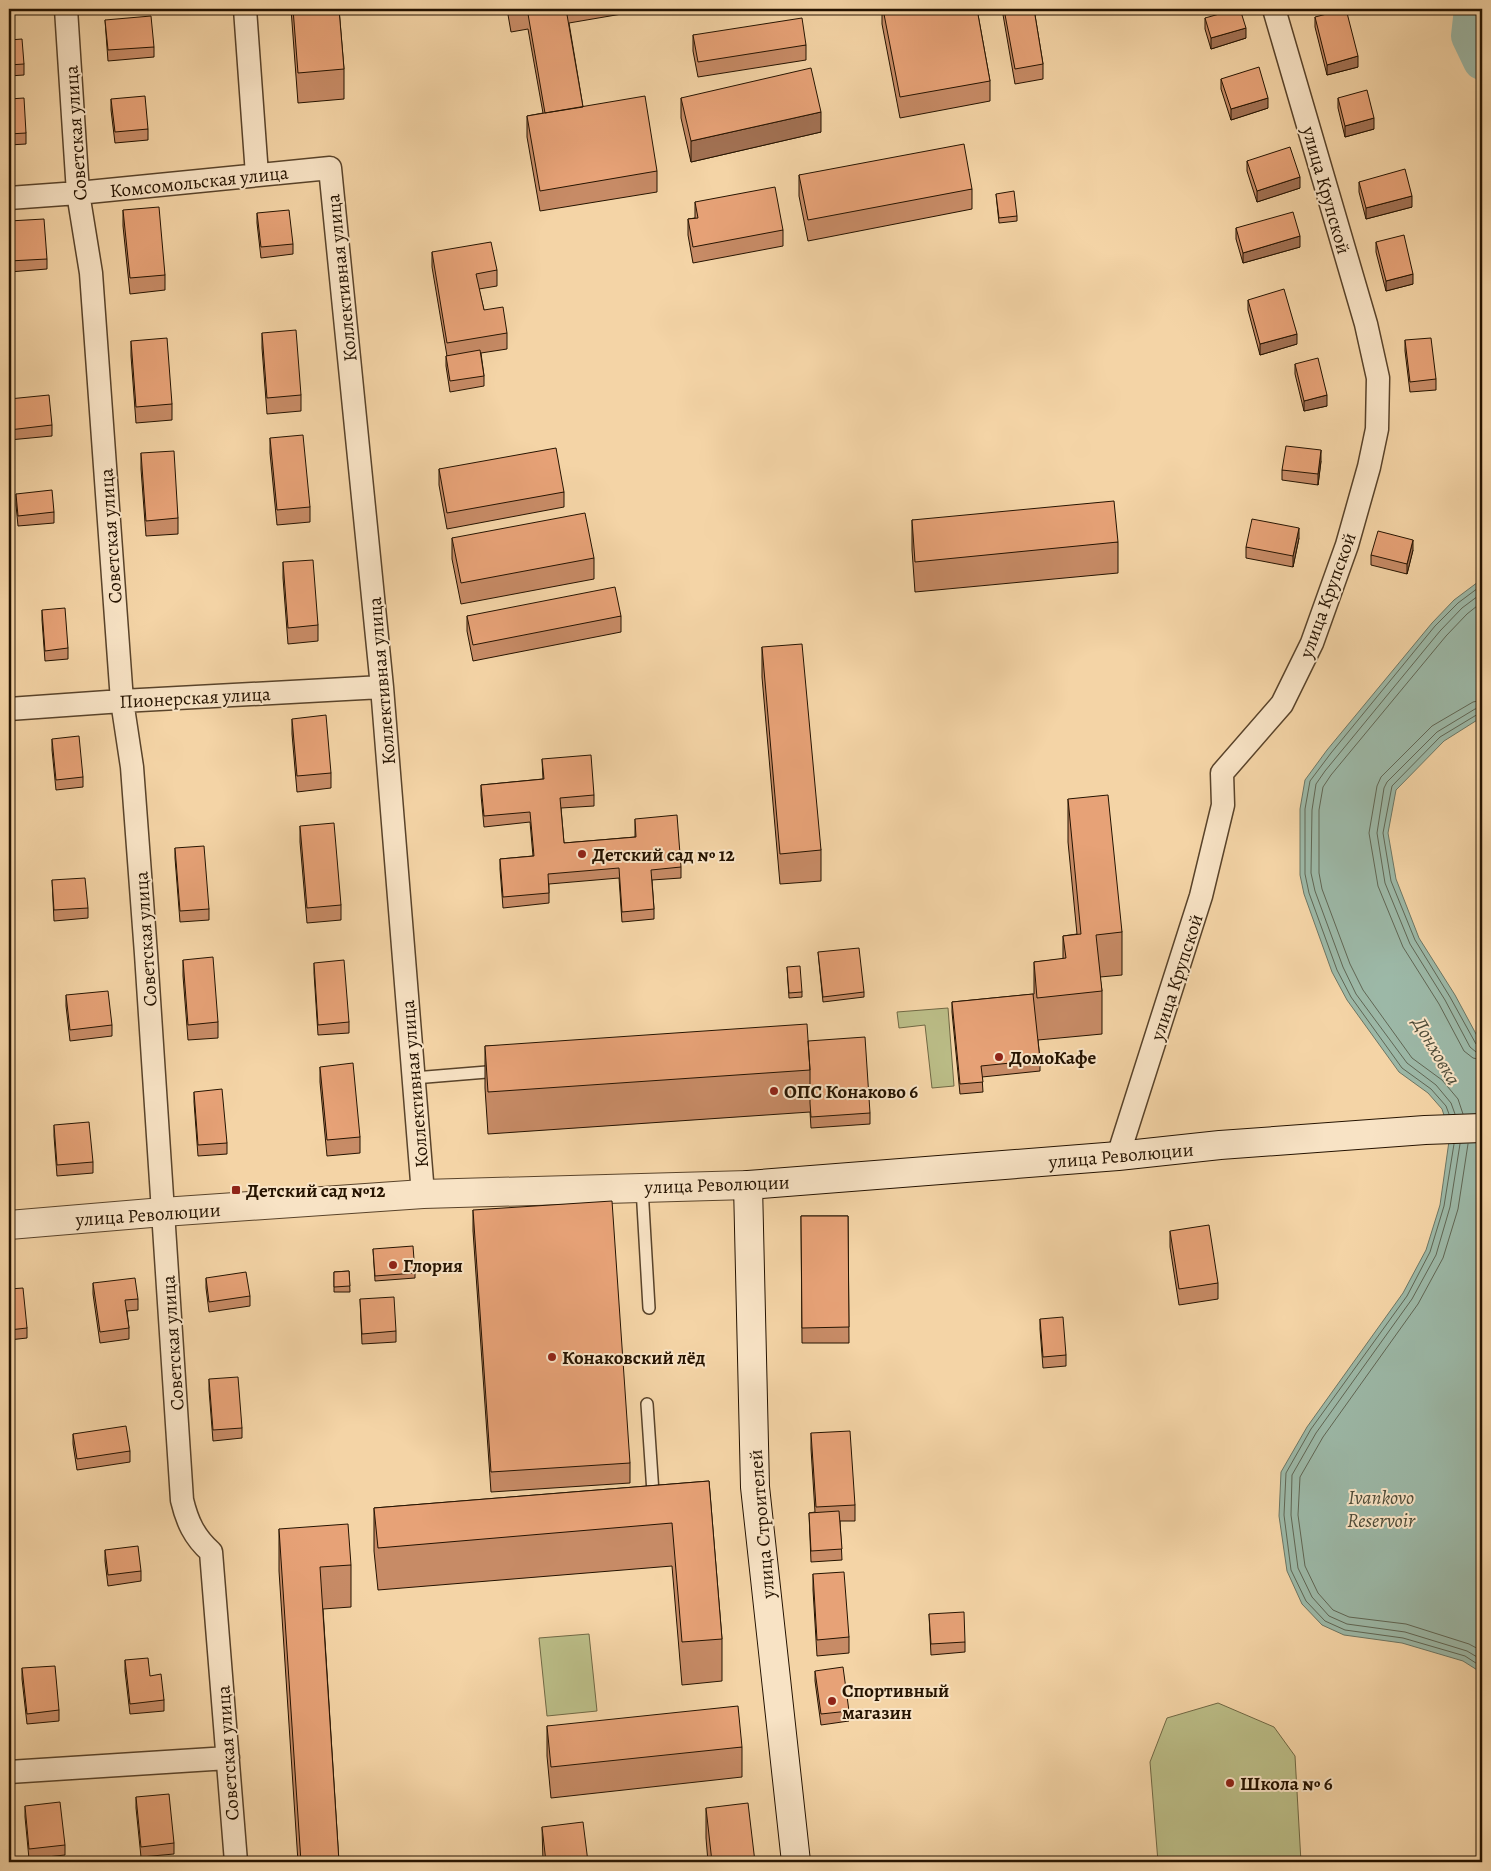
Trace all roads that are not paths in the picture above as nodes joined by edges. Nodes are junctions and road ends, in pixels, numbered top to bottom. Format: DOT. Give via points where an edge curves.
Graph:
graph roads {
  1 [pos="66,9"];
  2 [pos="245,9"];
  3 [pos="1274,9"];
  4 [pos="330,168"];
  5 [pos="257,175"];
  6 [pos="78,193"];
  7 [pos="9,198"];
  8 [pos="382,687"];
  9 [pos="122,701"];
  10 [pos="9,709"];
  11 [pos="512,1070"];
  12 [pos="414,1078"];
  13 [pos="1482,1128"];
  14 [pos="1118,1156"];
  15 [pos="748,1185"];
  16 [pos="642,1188"];
  17 [pos="423,1194"];
  18 [pos="163,1212"];
  19 [pos="9,1225"];
  20 [pos="648,1308"];
  21 [pos="647,1404"];
  22 [pos="653,1494"];
  23 [pos="228,1758"];
  24 [pos="9,1772"];
  25 [pos="236,1862"];
  26 [pos="796,1862"];
  1 -- 6 [label="street, Советская улица"];
  2 -- 5 [label="street"];
  3 -- 14 [label="street, улица Крупской" via="1366,324 1378,378 1377,429 1347,545 1312,643 1282,704 1222,773 1223,805 1201,896"];
  4 -- 5 [label="street, Комсомольская улица"];
  4 -- 8 [label="street, Коллективная улица"];
  5 -- 6 [label="street, Комсомольская улица"];
  6 -- 7 [label="street, Комсомольская улица"];
  6 -- 9 [label="street, Советская улица" via="91,273"];
  8 -- 9 [label="street, Пионерская улица"];
  8 -- 12 [label="street, Коллективная улица"];
  9 -- 10 [label="street, Пионерская улица"];
  9 -- 18 [label="street, Советская улица" via="132,767"];
  11 -- 12 [label="lane"];
  12 -- 17 [label="street, Коллективная улица"];
  13 -- 14 [label="main road, улица Революции" via="1220,1145"];
  14 -- 15 [label="main road, улица Революции"];
  15 -- 16 [label="main road, улица Революции"];
  15 -- 26 [label="main road, улица Строителей" via="755,1487"];
  16 -- 17 [label="main road, улица Революции"];
  16 -- 20 [label="lane"];
  17 -- 18 [label="main road, улица Революции"];
  18 -- 19 [label="main road, улица Революции"];
  18 -- 23 [label="street, Советская улица" via="182,1500 192,1530 211,1552"];
  21 -- 22 [label="lane"];
  23 -- 24 [label="street"];
  23 -- 25 [label="street, Советская улица"];
}
